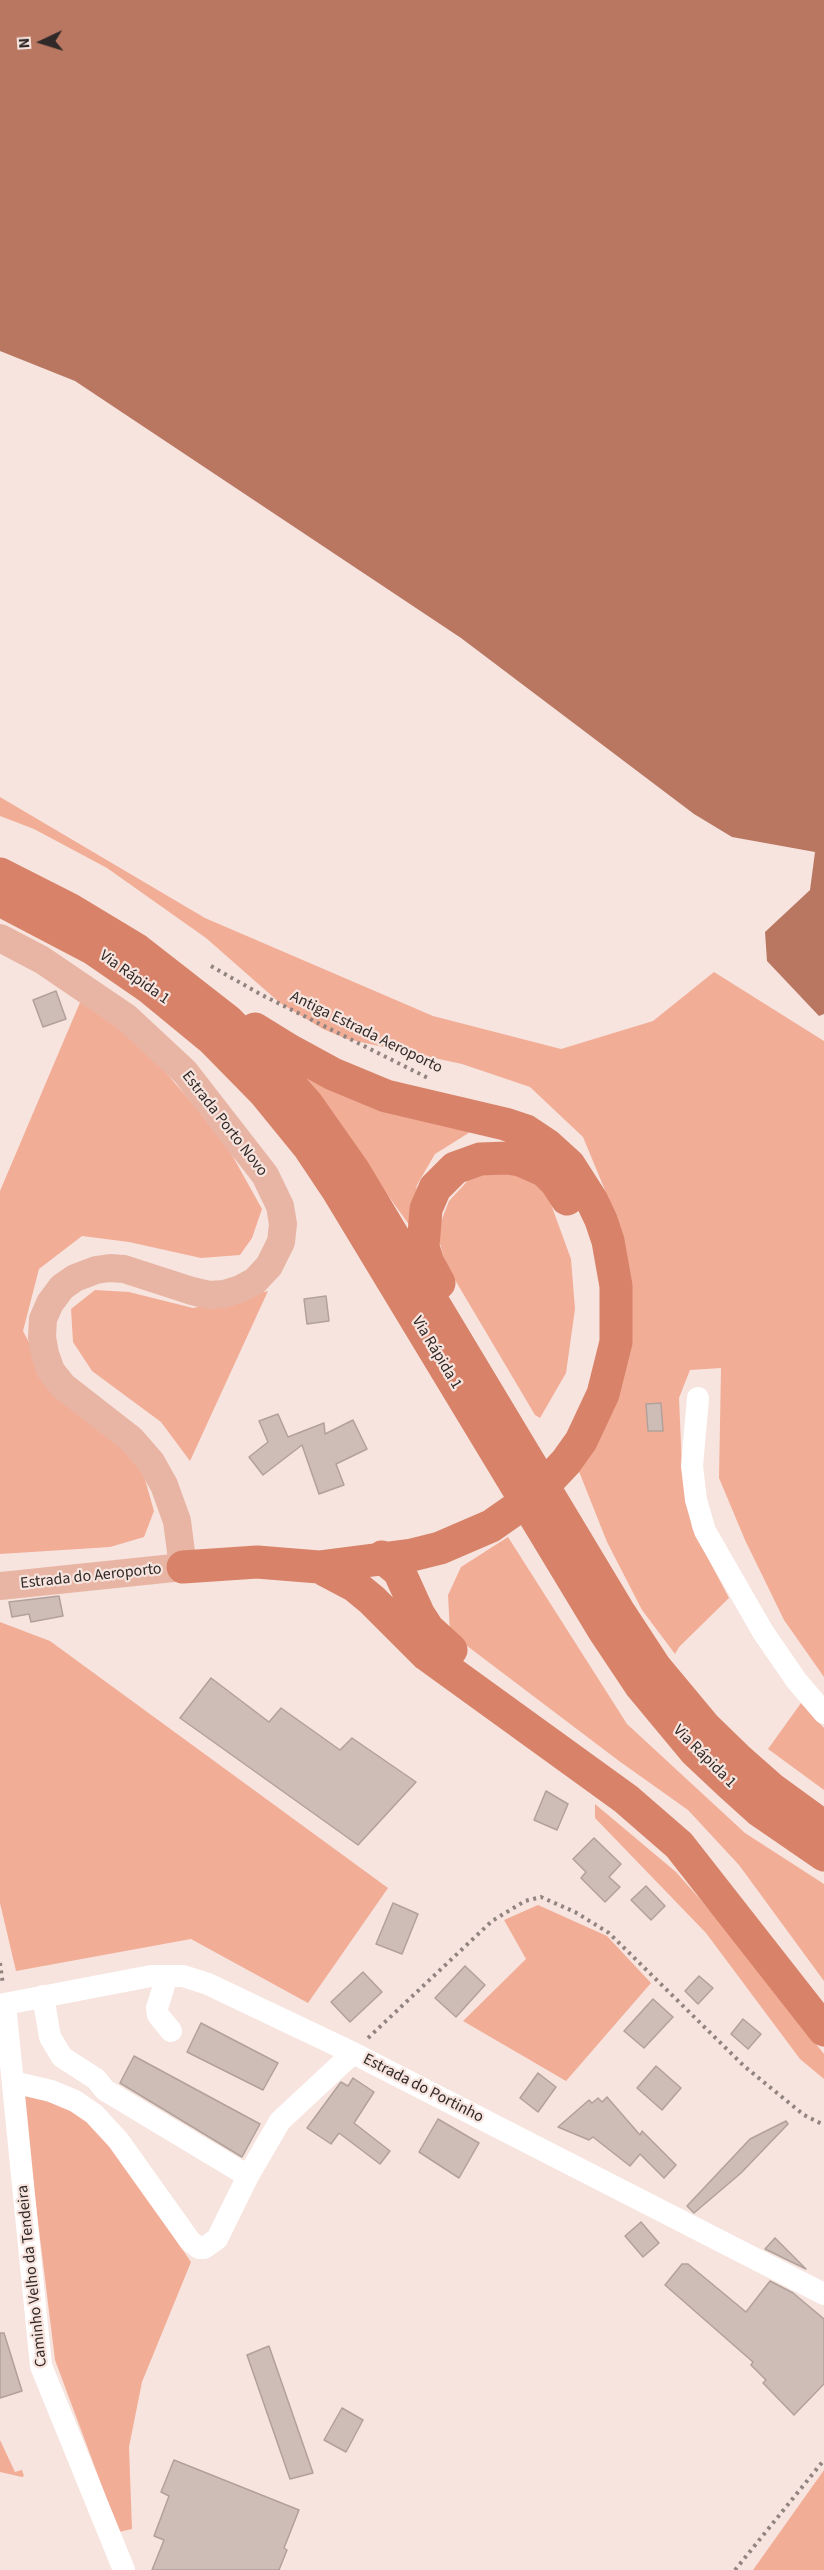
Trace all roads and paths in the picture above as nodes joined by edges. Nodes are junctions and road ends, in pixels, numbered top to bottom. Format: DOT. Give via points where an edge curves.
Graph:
graph roads {
  1 [pos="0,874"];
  2 [pos="0,900"];
  3 [pos="0,938"];
  4 [pos="203,980"];
  5 [pos="434,1081"];
  6 [pos="698,1398"];
  7 [pos="561,1453"];
  8 [pos="526,1457"];
  9 [pos="486,1517"];
  10 [pos="440,1548"];
  11 [pos="382,1550"];
  12 [pos="257,1562"];
  13 [pos="183,1567"];
  14 [pos="319,1567"];
  15 [pos="0,1586"];
  16 [pos="404,1615"];
  17 [pos="824,1713"];
  18 [pos="824,1827"];
  19 [pos="824,1855"];
  20 [pos="167,1976"];
  21 [pos="43,1996"];
  22 [pos="2,2004"];
  23 [pos="824,2005"];
  24 [pos="824,2030"];
  25 [pos="171,2031"];
  26 [pos="353,2054"];
  27 [pos="13,2082"];
  28 [pos="824,2126"];
  29 [pos="248,2176"];
  30 [pos="824,2294"];
  31 [pos="824,2460"];
  32 [pos="124,2570"];
  33 [pos="735,2570"];
  1 -- 4 [label="highway, Via Rápida 1" via="137,950"];
  2 -- 19 [label="highway, Via Rápida 1" via="83,943 150,988 212,1039 265,1093 338,1190 641,1686 695,1751 729,1783"];
  3 -- 13 [label="main road, Estrada Porto Novo" via="42,960 126,1017 184,1072 265,1174 280,1206 281,1242 269,1266 240,1289 209,1295 124,1269 96,1270 62,1287 44,1319 42,1337 51,1371 63,1386 131,1439 164,1485 177,1521"];
  4 -- 5 [label="path, Antiga Estrada Aeroporto" via="260,994"];
  4 -- 7 [label="highway" via="288,1050 333,1074 386,1096 526,1131 569,1165 592,1201 608,1241 617,1312 616,1342 603,1394 593,1419"];
  4 -- 8 [label="highway, Via Rápida 1" via="307,1104 354,1171"];
  6 -- 17 [label="street" via="692,1466 705,1531 763,1632"];
  7 -- 8 [label="highway" via="595,1352 598,1320 591,1257 569,1202 544,1171 507,1158 480,1159 447,1173 429,1198 423,1247 428,1263 477,1349"];
  7 -- 9 [label="highway" via="534,1496"];
  8 -- 18 [label="highway, Via Rápida 1" via="619,1612 675,1692 738,1759"];
  9 -- 10 [label="highway"];
  9 -- 11 [label="highway"];
  10 -- 11 [label="highway" via="412,1555"];
  10 -- 16 [label="highway"];
  11 -- 12 [label="highway" via="353,1543"];
  11 -- 14 [label="highway"];
  11 -- 16 [label="highway" via="399,1571"];
  12 -- 13 [label="highway"];
  12 -- 14 [label="highway"];
  13 -- 15 [label="main road, Estrada do Aeroporto"];
  14 -- 16 [label="highway"];
  16 -- 23 [label="highway" via="581,1743 692,1834"];
  16 -- 24 [label="highway" via="427,1655 626,1799 679,1845"];
  20 -- 21 [label="street, Estrada do Portinho"];
  20 -- 25 [label="street" via="159,1997 158,2015"];
  20 -- 26 [label="street, Estrada do Portinho" via="183,1976 208,1984"];
  21 -- 22 [label="street, Estrada do Portinho"];
  21 -- 29 [label="street" via="50,2037 62,2057 96,2079 105,2090"];
  22 -- 27 [label="street, Caminho Velho da Tendeira"];
  26 -- 28 [label="path" via="492,1921 525,1900 542,1897 609,1934 744,2066 804,2115"];
  26 -- 29 [label="street" via="280,2121"];
  26 -- 30 [label="street, Estrada do Portinho"];
  27 -- 29 [label="street" via="51,2091 94,2114 199,2248 217,2239"];
  27 -- 32 [label="street, Caminho Velho da Tendeira" via="41,2366"];
  31 -- 33 [label="path"];
}
